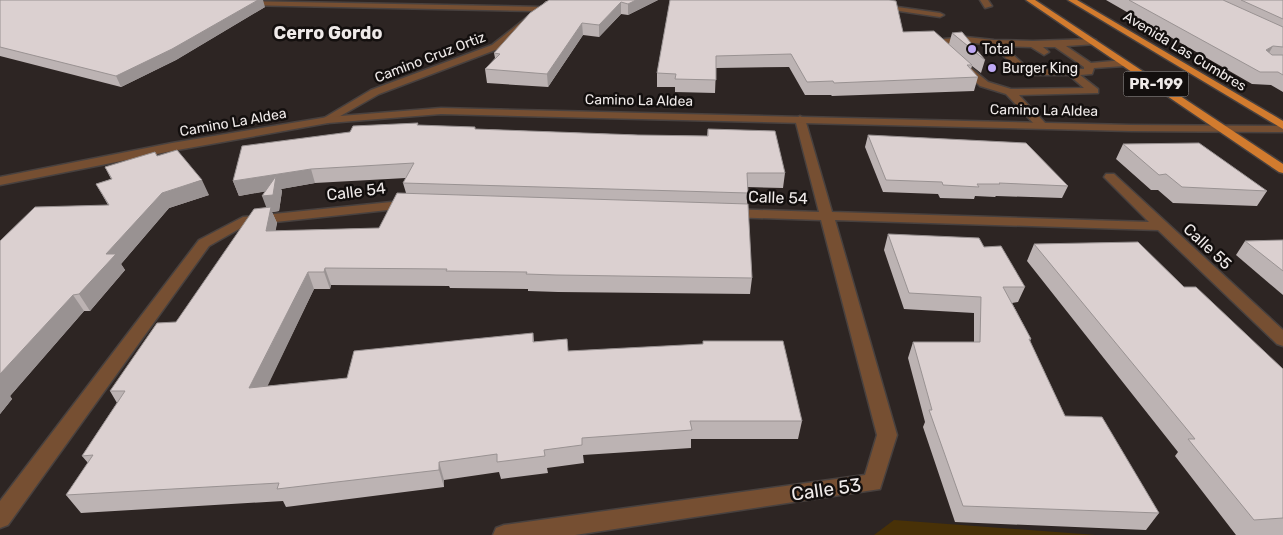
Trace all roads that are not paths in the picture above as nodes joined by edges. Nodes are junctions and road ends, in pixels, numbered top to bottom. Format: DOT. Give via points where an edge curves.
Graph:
graph roads {
  1 [pos="564,0"];
  2 [pos="1030,0"];
  3 [pos="1072,0"];
  4 [pos="240,3"];
  5 [pos="426,4"];
  6 [pos="874,6"];
  7 [pos="543,9"];
  8 [pos="940,15"];
  9 [pos="1094,42"];
  10 [pos="994,43"];
  11 [pos="1033,44"];
  12 [pos="1057,44"];
  13 [pos="1044,52"];
  14 [pos="1124,63"];
  15 [pos="1060,64"];
  16 [pos="1089,66"];
  17 [pos="1071,72"];
  18 [pos="1010,92"];
  19 [pos="800,119"];
  20 [pos="328,120"];
  21 [pos="1041,125"];
  22 [pos="1283,127"];
  23 [pos="1223,129"];
  24 [pos="1283,169"];
  25 [pos="1110,177"];
  26 [pos="0,181"];
  27 [pos="421,204"];
  28 [pos="718,213"];
  29 [pos="827,216"];
  30 [pos="1160,226"];
  31 [pos="1283,340"];
  32 [pos="0,518"];
  33 [pos="504,535"];
  1 -- 7 [label="street, Camino Cruz Ortiz"];
  2 -- 9 [label="highway, PR-199"];
  3 -- 22 [label="highway, Avenida Las Cumbres / PR-199"];
  4 -- 5 [label="street"];
  5 -- 7 [label="street"];
  6 -- 8 [label="street"];
  7 -- 20 [label="street, Camino Cruz Ortiz" via="495,47 375,92"];
  9 -- 12 [label="street"];
  9 -- 14 [label="highway, PR-199"];
  10 -- 11 [label="street"];
  10 -- 17 [label="street" via="1028,73"];
  10 -- 18 [label="street" via="978,39 952,39 937,43 984,84"];
  11 -- 12 [label="street"];
  11 -- 13 [label="street"];
  12 -- 16 [label="street"];
  14 -- 16 [label="street"];
  14 -- 23 [label="highway, PR-199"];
  15 -- 17 [label="street"];
  16 -- 17 [label="street" via="1089,72"];
  17 -- 18 [label="street" via="1094,91"];
  18 -- 21 [label="street"];
  19 -- 20 [label="street, Camino La Aldea" via="441,111"];
  19 -- 21 [label="street, Camino La Aldea"];
  19 -- 29 [label="street"];
  20 -- 26 [label="street, Camino La Aldea"];
  21 -- 23 [label="street, Camino La Aldea"];
  22 -- 23 [label="street, Camino La Aldea"];
  23 -- 24 [label="highway, PR-199"];
  25 -- 30 [label="street, Calle 55"];
  27 -- 32 [label="street, Calle 54" via="401,203 243,222 204,243"];
  28 -- 29 [label="street, Calle 54"];
  29 -- 30 [label="street, Calle 54"];
  29 -- 33 [label="street, Calle 53" via="887,435 872,483"];
  30 -- 31 [label="street, Calle 55"];
}
